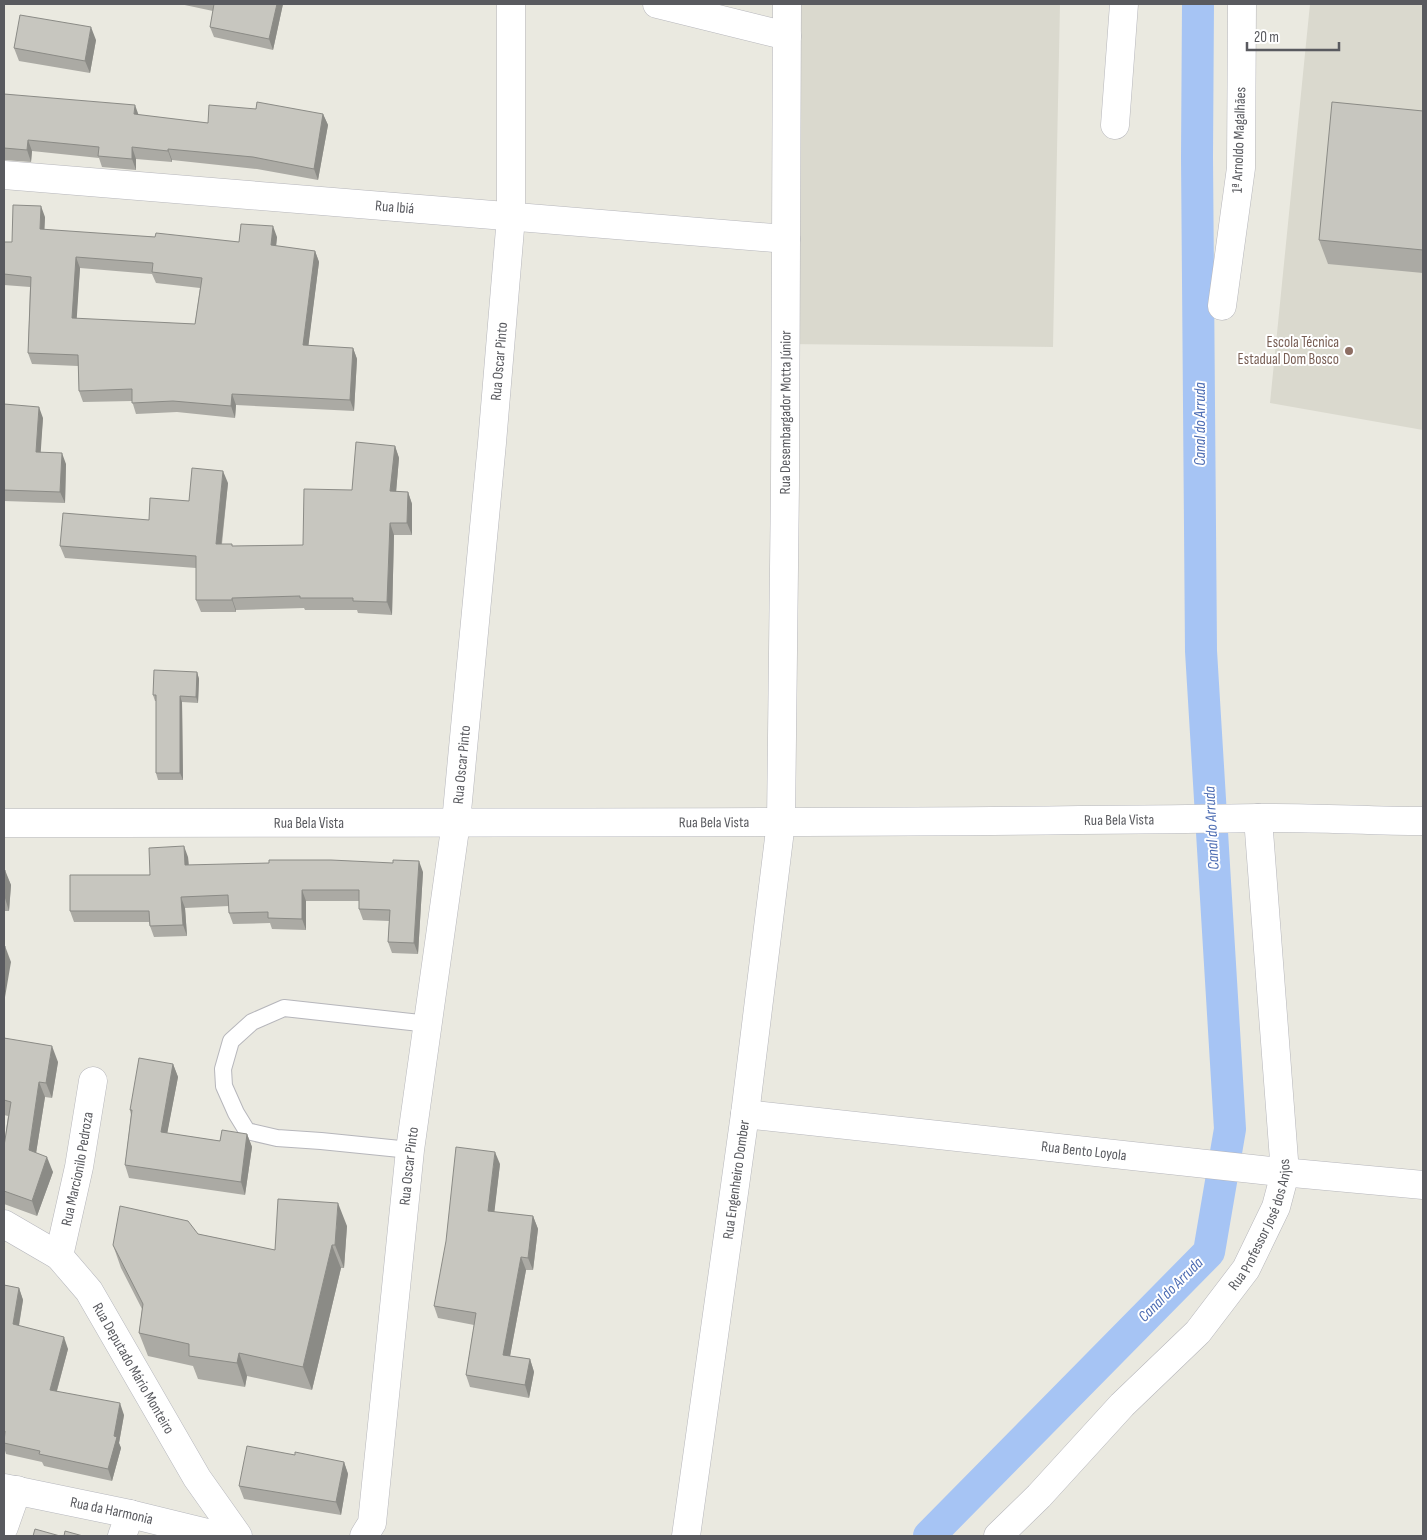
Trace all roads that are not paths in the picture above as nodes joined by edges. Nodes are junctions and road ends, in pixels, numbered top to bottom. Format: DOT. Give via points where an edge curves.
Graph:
graph roads {
  1 [pos="511,4"];
  2 [pos="657,4"];
  3 [pos="787,4"];
  4 [pos="1124,4"];
  5 [pos="1242,4"];
  6 [pos="787,36"];
  7 [pos="1115,125"];
  8 [pos="4,175"];
  9 [pos="511,217"];
  10 [pos="786,240"];
  11 [pos="1222,306"];
  12 [pos="1247,818"];
  13 [pos="1423,821"];
  14 [pos="4,822"];
  15 [pos="456,822"];
  16 [pos="781,822"];
  17 [pos="429,1024"];
  18 [pos="92,1081"];
  19 [pos="745,1114"];
  20 [pos="410,1150"];
  21 [pos="1278,1172"];
  22 [pos="1423,1185"];
  23 [pos="4,1224"];
  24 [pos="59,1256"];
  25 [pos="10,1489"];
  26 [pos="126,1525"];
  27 [pos="4,1527"];
  28 [pos="370,1532"];
  29 [pos="220,1536"];
  30 [pos="238,1536"];
  31 [pos="686,1536"];
  32 [pos="998,1536"];
  1 -- 9 [label="street, Rua Oscar Pinto"];
  2 -- 6 [label="street"];
  3 -- 6 [label="street, Rua Desembargador Motta Júnior"];
  4 -- 7 [label="street"];
  5 -- 11 [label="street, 1ª Arnoldo Magalhães" via="1241,168"];
  6 -- 10 [label="street, Rua Desembargador Motta Júnior"];
  8 -- 9 [label="street, Rua Ibiá"];
  9 -- 10 [label="street, Rua Ibiá"];
  9 -- 15 [label="street, Rua Oscar Pinto"];
  10 -- 16 [label="street, Rua Desembargador Motta Júnior"];
  12 -- 13 [label="street, Rua Bela Vista"];
  12 -- 16 [label="street, Rua Bela Vista"];
  12 -- 21 [label="street, Rua Professor José dos Anjos"];
  14 -- 15 [label="street, Rua Bela Vista"];
  15 -- 16 [label="street, Rua Bela Vista"];
  15 -- 17 [label="street, Rua Oscar Pinto"];
  16 -- 19 [label="street, Rua Engenheiro Domber"];
  17 -- 20 [label="street, Rua Oscar Pinto"];
  17 -- 20 [label="lane" via="284,1008 252,1022 231,1041 223,1069 224,1086 247,1131 278,1138"];
  18 -- 24 [label="street, Rua Marcionilo Pedroza" via="79,1167"];
  19 -- 21 [label="street, Rua Bento Loyola"];
  19 -- 31 [label="street, Rua Engenheiro Domber"];
  20 -- 28 [label="street, Rua Oscar Pinto"];
  21 -- 22 [label="street, Rua Bento Loyola"];
  21 -- 32 [label="street, Rua Professor José dos Anjos" via="1276,1208 1246,1269 1198,1332 1122,1405"];
  23 -- 24 [label="street, Rua Deputado Mário Monteiro"];
  24 -- 30 [label="street, Rua Deputado Mário Monteiro" via="89,1290 197,1478"];
  25 -- 26 [label="street, Rua da Harmonia"];
  25 -- 27 [label="street"];
  26 -- 29 [label="street, Rua da Harmonia"];
}
